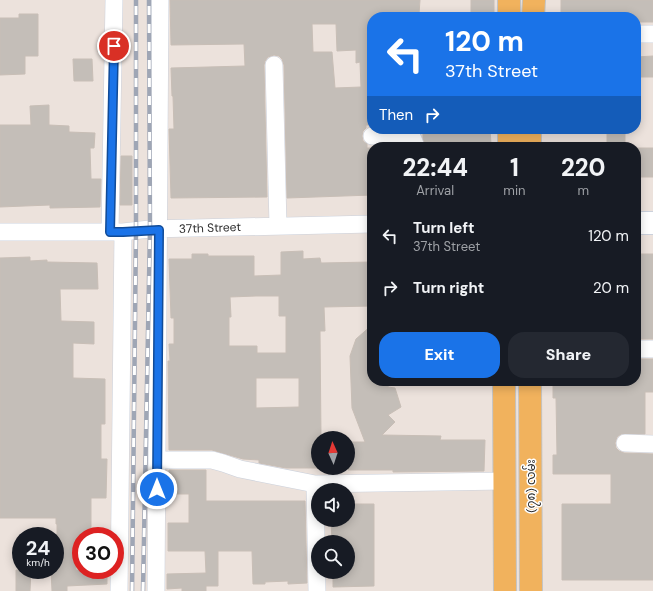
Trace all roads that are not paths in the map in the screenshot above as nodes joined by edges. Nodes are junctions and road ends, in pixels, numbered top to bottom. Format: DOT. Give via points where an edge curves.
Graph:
graph roads {
  1 [pos="114,0"];
  2 [pos="160,0"];
  3 [pos="509,0"];
  4 [pos="534,0"];
  5 [pos="509,12"];
  6 [pos="533,12"];
  7 [pos="641,34"];
  8 [pos="653,34"];
  9 [pos="274,65"];
  10 [pos="408,134"];
  11 [pos="408,134"];
  12 [pos="372,136"];
  13 [pos="414,142"];
  14 [pos="641,223"];
  15 [pos="653,223"];
  16 [pos="367,224"];
  17 [pos="278,226"];
  18 [pos="159,230"];
  19 [pos="0,232"];
  20 [pos="117,232"];
  21 [pos="641,349"];
  22 [pos="653,349"];
  23 [pos="504,386"];
  24 [pos="530,386"];
  25 [pos="624,443"];
  26 [pos="653,444"];
  27 [pos="157,460"];
  28 [pos="505,481"];
  29 [pos="311,483"];
  30 [pos="355,483"];
  31 [pos="316,527"];
  32 [pos="118,591"];
  33 [pos="156,591"];
  34 [pos="317,591"];
  35 [pos="505,591"];
  36 [pos="531,591"];
  1 -- 20 [label="street"];
  2 -- 18 [label="street"];
  3 -- 5 [label="main road"];
  4 -- 6 [label="main road"];
  7 -- 8 [label="street"];
  9 -- 17 [label="street"];
  10 -- 13 [label="street"];
  11 -- 12 [label="street"];
  14 -- 15 [label="street"];
  16 -- 17 [label="street, 37th Street"];
  17 -- 18 [label="street, 37th Street"];
  18 -- 20 [label="street, 37th Street"];
  18 -- 27 [label="street"];
  19 -- 20 [label="street, 37th Street"];
  20 -- 32 [label="street"];
  21 -- 22 [label="street"];
  23 -- 28 [label="main road"];
  24 -- 36 [label="main road, (၇၈) လမ်း"];
  25 -- 26 [label="street"];
  27 -- 29 [label="street" via="212,460 240,469"];
  27 -- 33 [label="street"];
  28 -- 30 [label="street"];
  28 -- 35 [label="main road"];
  31 -- 34 [label="street"];
}
